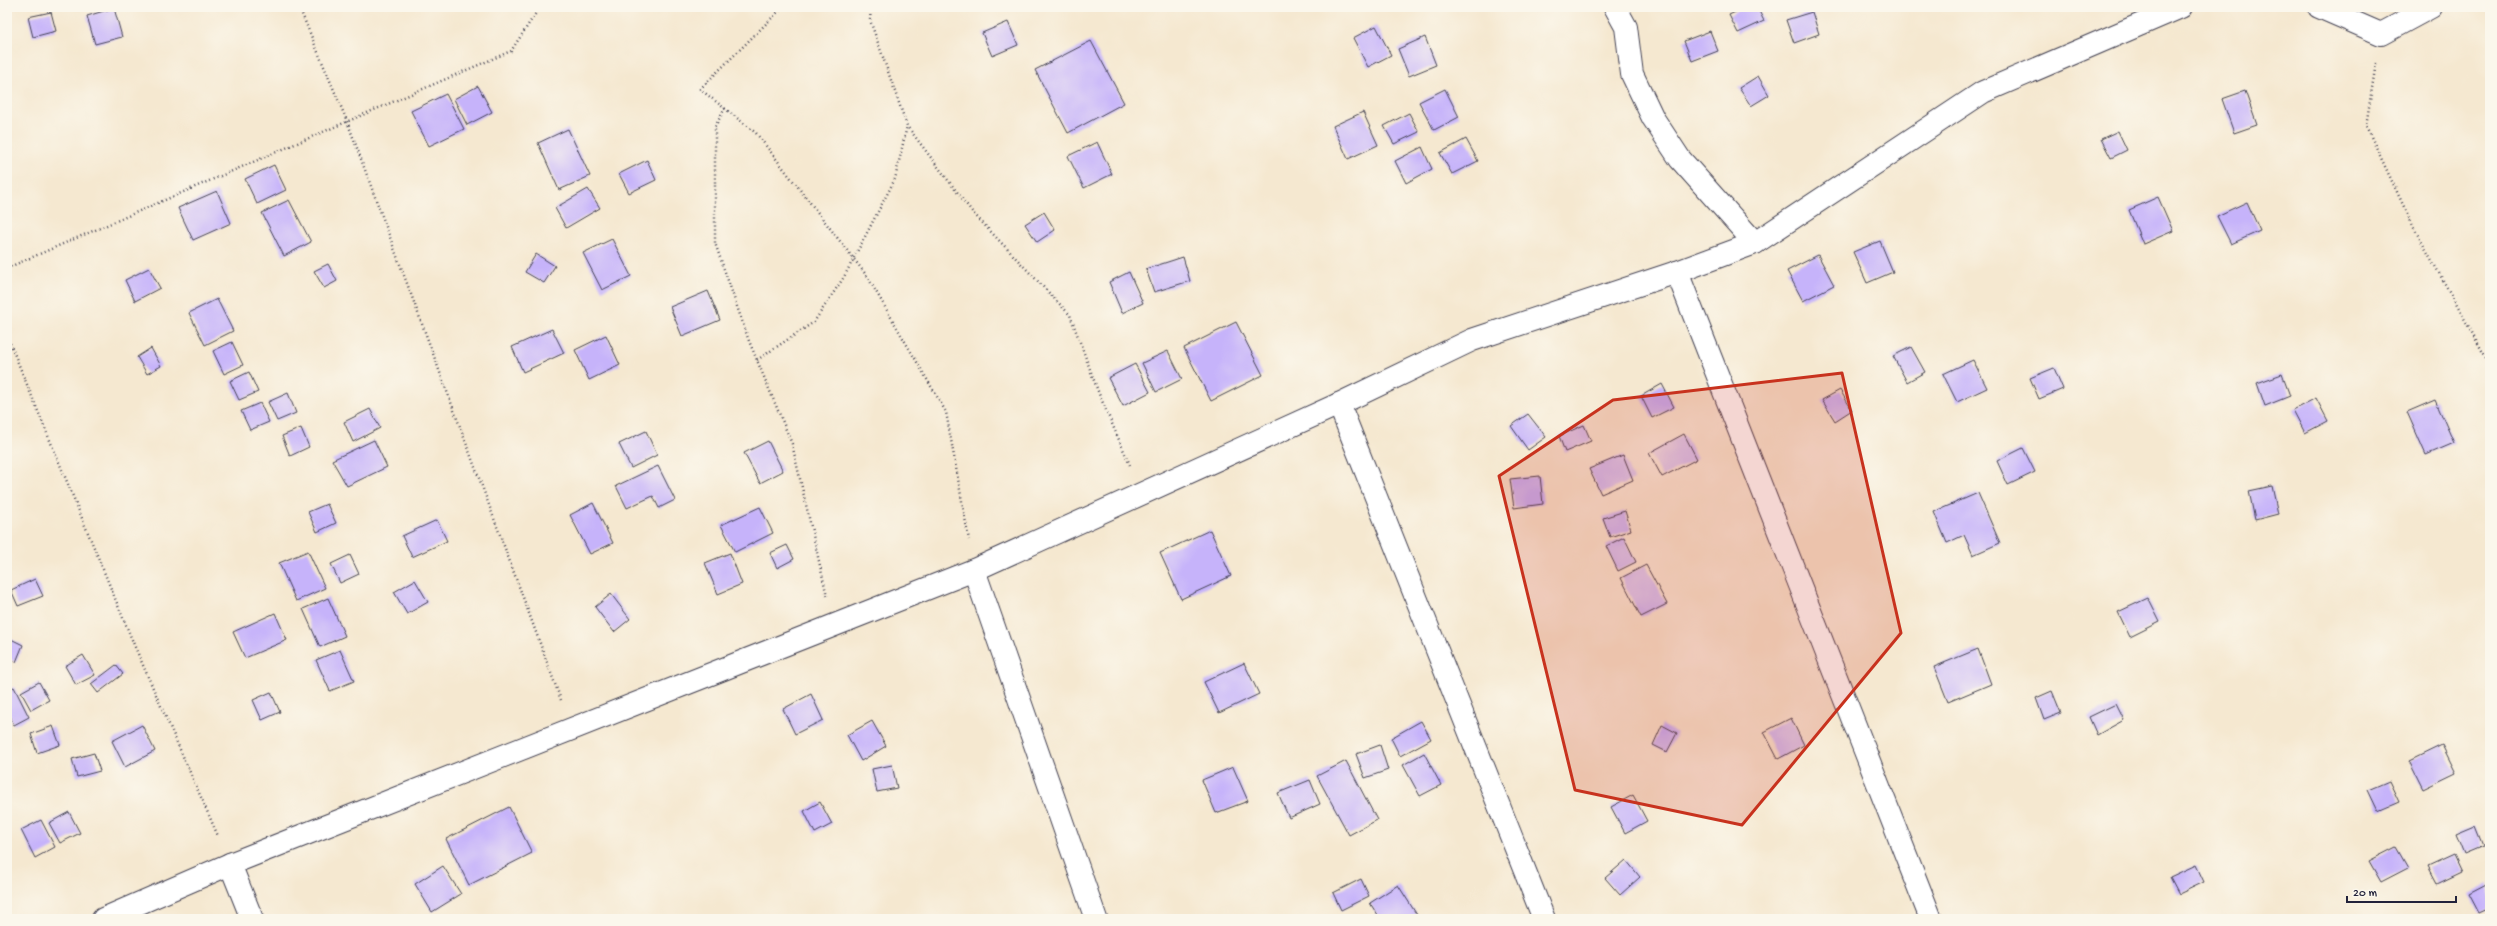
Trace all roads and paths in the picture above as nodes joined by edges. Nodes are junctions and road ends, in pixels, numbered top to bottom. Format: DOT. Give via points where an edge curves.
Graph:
graph roads {
  1 [pos="299,7"];
  2 [pos="540,7"];
  3 [pos="783,7"];
  4 [pos="871,7"];
  5 [pos="1615,7"];
  6 [pos="2181,7"];
  7 [pos="2319,7"];
  8 [pos="2430,7"];
  9 [pos="2381,34"];
  10 [pos="725,108"];
  11 [pos="347,121"];
  12 [pos="907,126"];
  13 [pos="1755,243"];
  14 [pos="854,260"];
  15 [pos="7,268"];
  16 [pos="1676,272"];
  17 [pos="7,336"];
  18 [pos="757,360"];
  19 [pos="2490,365"];
  20 [pos="1339,404"];
  21 [pos="1143,493"];
  22 [pos="974,570"];
  23 [pos="834,625"];
  24 [pos="572,729"];
  25 [pos="230,864"];
  26 [pos="103,919"];
  27 [pos="252,919"];
  28 [pos="1096,919"];
  29 [pos="1544,919"];
  30 [pos="1931,919"];
  1 -- 11 [label="path"];
  2 -- 11 [label="path" via="511,51"];
  3 -- 10 [label="path" via="700,89"];
  4 -- 12 [label="path" via="870,20"];
  5 -- 13 [label="street" via="1626,27 1632,74 1654,118 1680,159"];
  6 -- 13 [label="street" via="1983,92"];
  7 -- 9 [label="street"];
  8 -- 9 [label="street"];
  9 -- 19 [label="path" via="2366,126 2414,228"];
  10 -- 14 [label="path" via="756,133"];
  10 -- 18 [label="path" via="715,127 715,243"];
  11 -- 15 [label="path"];
  11 -- 24 [label="path"];
  12 -- 14 [label="path" via="894,179"];
  12 -- 21 [label="path" via="973,213 1070,316 1099,394"];
  13 -- 16 [label="street"];
  14 -- 18 [label="path" via="814,322"];
  14 -- 22 [label="path" via="867,276 946,412"];
  16 -- 20 [label="street" via="1472,340"];
  16 -- 30 [label="street"];
  17 -- 25 [label="path" via="135,647"];
  18 -- 23 [label="path" via="792,444"];
  20 -- 21 [label="street"];
  20 -- 29 [label="street"];
  21 -- 22 [label="street"];
  22 -- 23 [label="street"];
  22 -- 28 [label="street"];
  23 -- 24 [label="street"];
  24 -- 25 [label="street"];
  25 -- 26 [label="street"];
  25 -- 27 [label="street"];
}
